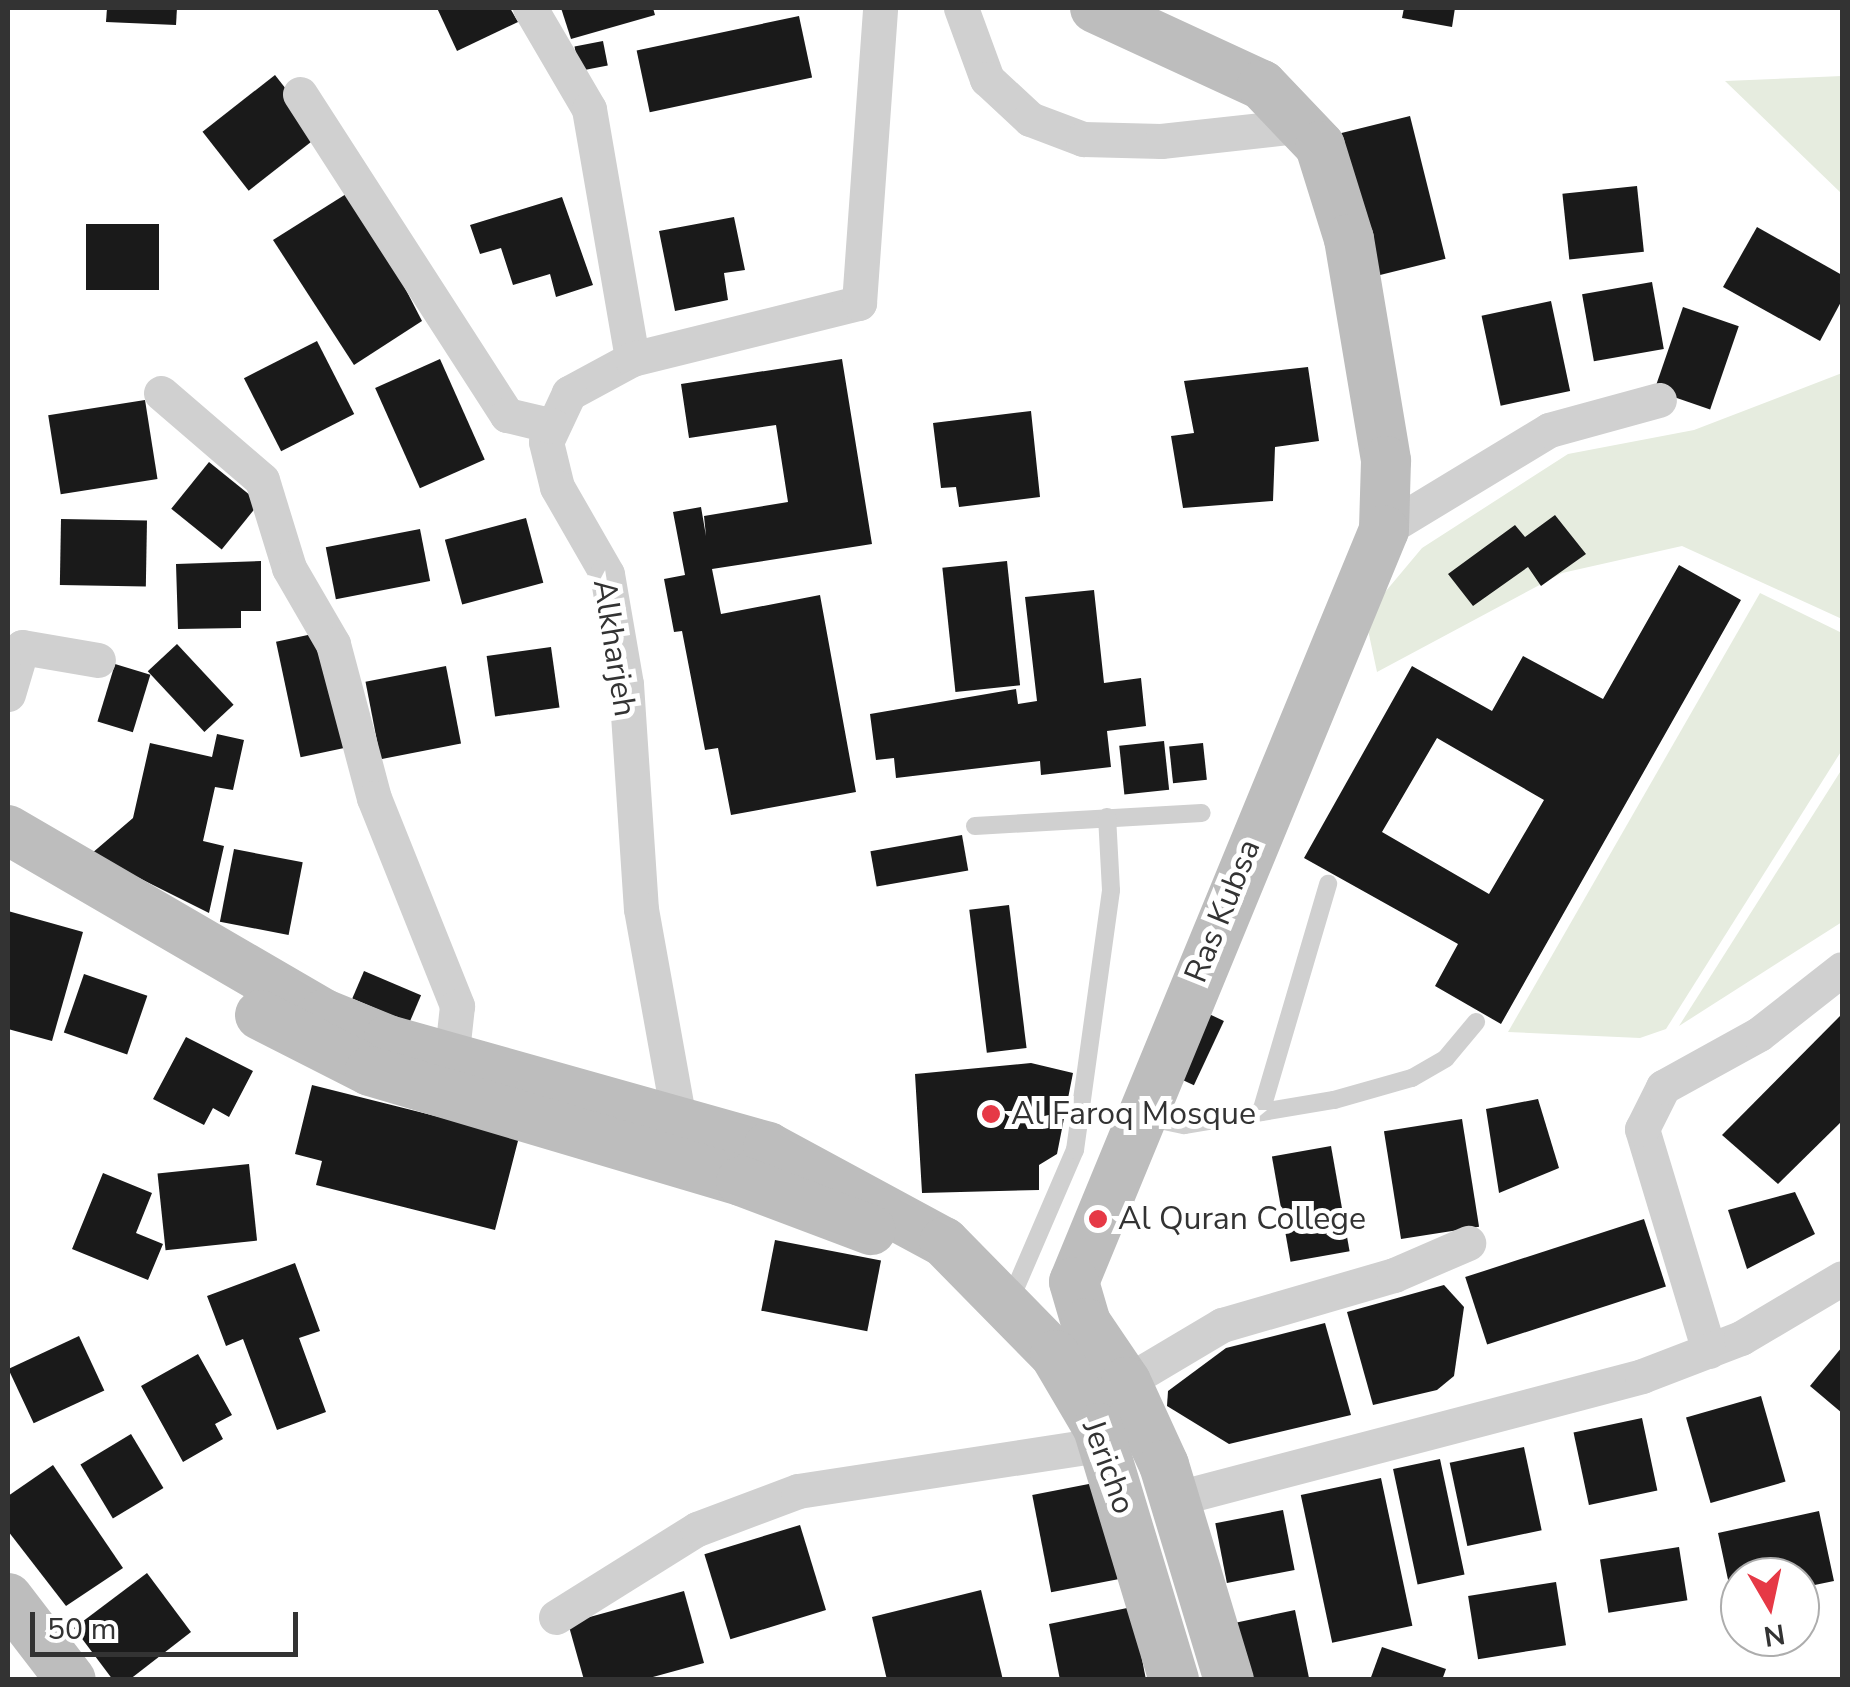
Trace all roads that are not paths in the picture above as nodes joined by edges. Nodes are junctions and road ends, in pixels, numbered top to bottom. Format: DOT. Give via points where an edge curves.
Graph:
graph roads {
  1 [pos="530,8"];
  2 [pos="880,8"];
  3 [pos="960,8"];
  4 [pos="1095,8"];
  5 [pos="1150,22"];
  6 [pos="300,94"];
  7 [pos="1306,125"];
  8 [pos="632,359"];
  9 [pos="161,393"];
  10 [pos="1659,400"];
  11 [pos="553,426"];
  12 [pos="1384,530"];
  13 [pos="98,660"];
  14 [pos="8,694"];
  15 [pos="1202,813"];
  16 [pos="1107,817"];
  17 [pos="974,826"];
  18 [pos="8,830"];
  19 [pos="8,869"];
  20 [pos="1328,884"];
  21 [pos="1842,969"];
  22 [pos="1476,1022"];
  23 [pos="450,1077"];
  24 [pos="1260,1112"];
  25 [pos="1139,1116"];
  26 [pos="679,1120"];
  27 [pos="1468,1243"];
  28 [pos="1842,1278"];
  29 [pos="999,1293"];
  30 [pos="1709,1351"];
  31 [pos="1126,1382"];
  32 [pos="1104,1444"];
  33 [pos="1174,1499"];
  34 [pos="8,1598"];
  35 [pos="556,1617"];
  36 [pos="71,1680"];
  37 [pos="1174,1680"];
  38 [pos="1229,1680"];
  1 -- 8 [label="street" via="589,110"];
  2 -- 8 [label="street" via="859,303"];
  3 -- 7 [label="street" via="987,79 1030,118 1083,139 1161,141"];
  4 -- 5 [label="main road"];
  5 -- 7 [label="main road" via="1262,85"];
  6 -- 11 [label="street" via="507,415"];
  7 -- 12 [label="main road, Ras Kubsa" via="1349,239 1386,461"];
  8 -- 11 [label="street" via="569,393"];
  9 -- 23 [label="street" via="262,480 289,568 333,644 374,798 457,1006"];
  10 -- 12 [label="street" via="1549,430"];
  11 -- 26 [label="street, Alkharjeh" via="546,442 557,487 607,574 626,684 640,908"];
  12 -- 25 [label="main road, Ras Kubsa"];
  13 -- 14 [label="street" via="22,646"];
  15 -- 16 [label="lane"];
  16 -- 17 [label="lane"];
  16 -- 29 [label="lane" via="1111,890 1075,1150"];
  18 -- 23 [label="main road" via="294,998"];
  19 -- 23 [label="main road" via="330,1056"];
  20 -- 24 [label="lane"];
  21 -- 30 [label="street" via="1759,1034 1662,1088 1642,1129"];
  22 -- 24 [label="lane" via="1446,1058 1412,1078"];
  23 -- 26 [label="main road"];
  23 -- 29 [label="main road" via="741,1181"];
  24 -- 25 [label="lane" via="1184,1125"];
  25 -- 31 [label="main road, Ras Kubsa" via="1074,1282 1086,1323"];
  26 -- 29 [label="main road" via="768,1146 865,1192"];
  27 -- 31 [label="street" via="1394,1275 1222,1325"];
  28 -- 30 [label="street"];
  29 -- 32 [label="main road, Jericho" via="1055,1356"];
  30 -- 33 [label="street"];
  31 -- 33 [label="main road, Ras Kubsa"];
  32 -- 35 [label="street" via="798,1492 696,1529"];
  32 -- 37 [label="main road, Jericho"];
  33 -- 38 [label="main road, Ras Kubsa"];
  34 -- 36 [label="main road"];
}
